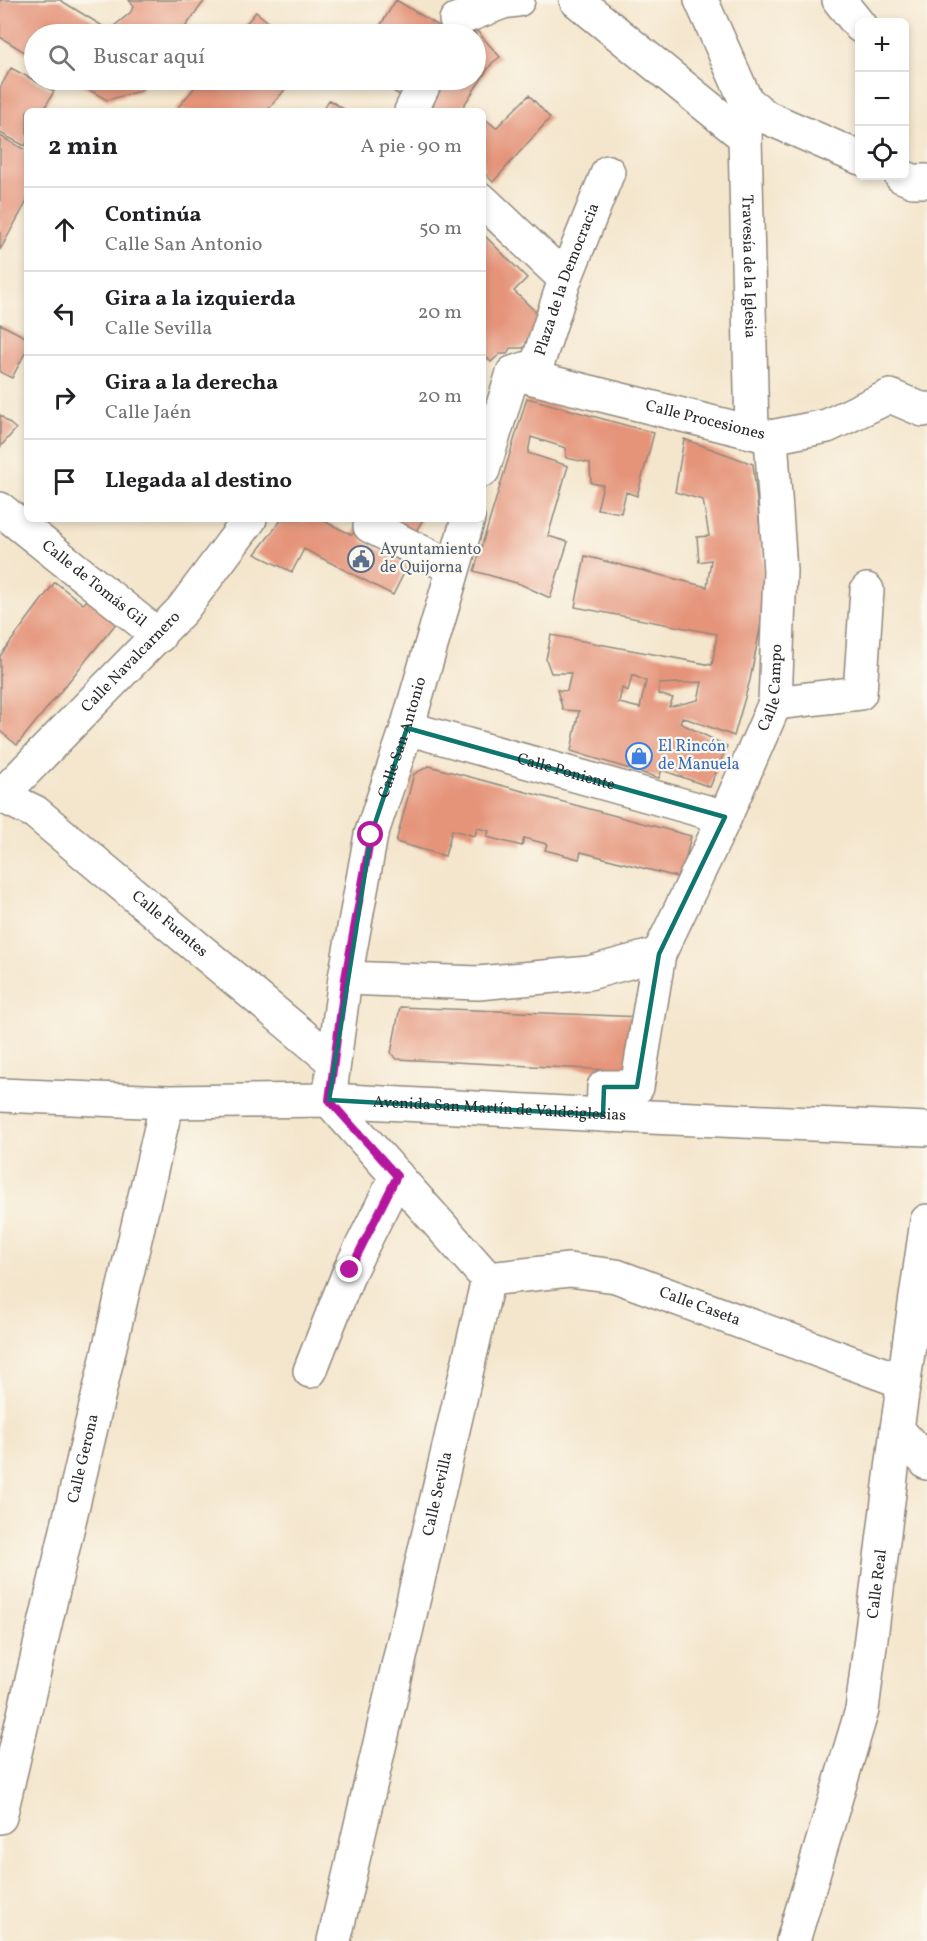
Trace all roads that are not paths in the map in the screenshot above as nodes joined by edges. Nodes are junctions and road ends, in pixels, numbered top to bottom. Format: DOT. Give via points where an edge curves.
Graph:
graph roads {
  1 [pos="518,0"];
  2 [pos="576,0"];
  3 [pos="701,0"];
  4 [pos="839,0"];
  5 [pos="455,18"];
  6 [pos="855,20"];
  7 [pos="421,90"];
  8 [pos="746,101"];
  9 [pos="412,108"];
  10 [pos="745,137"];
  11 [pos="855,156"];
  12 [pos="608,172"];
  13 [pos="909,179"];
  14 [pos="927,181"];
  15 [pos="486,204"];
  16 [pos="565,279"];
  17 [pos="513,373"];
  18 [pos="927,410"];
  19 [pos="761,434"];
  20 [pos="486,460"];
  21 [pos="0,509"];
  22 [pos="248,522"];
  23 [pos="362,522"];
  24 [pos="467,522"];
  25 [pos="453,568"];
  26 [pos="867,590"];
  27 [pos="159,636"];
  28 [pos="774,703"];
  29 [pos="407,728"];
  30 [pos="0,796"];
  31 [pos="725,817"];
  32 [pos="659,954"];
  33 [pos="345,978"];
  34 [pos="333,1061"];
  35 [pos="0,1095"];
  36 [pos="329,1100"];
  37 [pos="167,1102"];
  38 [pos="603,1115"];
  39 [pos="927,1129"];
  40 [pos="397,1176"];
  41 [pos="927,1221"];
  42 [pos="488,1279"];
  43 [pos="310,1371"];
  44 [pos="904,1382"];
  45 [pos="897,1428"];
  46 [pos="927,1462"];
  47 [pos="0,1817"];
  48 [pos="334,1941"];
  49 [pos="793,1941"];
  1 -- 5 [label="street"];
  2 -- 10 [label="street"];
  3 -- 8 [label="street"];
  4 -- 6 [label="street"];
  7 -- 9 [label="street"];
  8 -- 10 [label="street, Travesía de la Iglesia"];
  8 -- 11 [label="street" via="766,117"];
  10 -- 19 [label="street, Travesía de la Iglesia"];
  12 -- 16 [label="street, Plaza de la Democracia"];
  13 -- 14 [label="street"];
  15 -- 16 [label="street"];
  16 -- 17 [label="street, Plaza de la Democracia" via="537,365"];
  17 -- 19 [label="street, Calle Procesiones"];
  17 -- 20 [label="street"];
  18 -- 19 [label="street, Calle Procesiones" via="890,396 827,426"];
  19 -- 28 [label="street, Calle Campo" via="780,571"];
  21 -- 27 [label="street, Calle de Tomás Gil"];
  22 -- 27 [label="street, Calle Navalcarnero"];
  23 -- 25 [label="street"];
  24 -- 25 [label="street, Calle San Antonio"];
  25 -- 29 [label="street, Calle San Antonio"];
  26 -- 28 [label="street" via="860,693"];
  27 -- 30 [label="street, Calle Navalcarnero"];
  28 -- 31 [label="street, Calle Campo"];
  29 -- 31 [label="street, Calle Poniente"];
  29 -- 33 [label="street, Calle San Antonio" via="371,835"];
  30 -- 34 [label="street, Calle Fuentes" via="35,812"];
  31 -- 32 [label="street, Calle Campo"];
  32 -- 33 [label="street" via="589,974 478,983"];
  32 -- 38 [label="street, Calle Campo" via="637,1088 604,1087"];
  33 -- 34 [label="street, Calle San Antonio"];
  34 -- 36 [label="street, Calle San Antonio"];
  35 -- 37 [label="street, Avenida San Martín de Valdeiglesias"];
  36 -- 37 [label="street, Avenida San Martín de Valdeiglesias"];
  36 -- 38 [label="street, Avenida San Martín de Valdeiglesias"];
  36 -- 40 [label="street"];
  37 -- 47 [label="street, Calle Gerona"];
  38 -- 39 [label="street, Avenida San Martín de Valdeiglesias"];
  40 -- 42 [label="street"];
  40 -- 43 [label="street" via="350,1270"];
  41 -- 44 [label="street, Calle Real"];
  42 -- 44 [label="street, Calle Caseta" via="569,1270 616,1276"];
  42 -- 48 [label="street, Calle Sevilla"];
  44 -- 45 [label="street, Calle Real"];
  45 -- 46 [label="street"];
  45 -- 49 [label="street, Calle Real" via="862,1710"];
}
